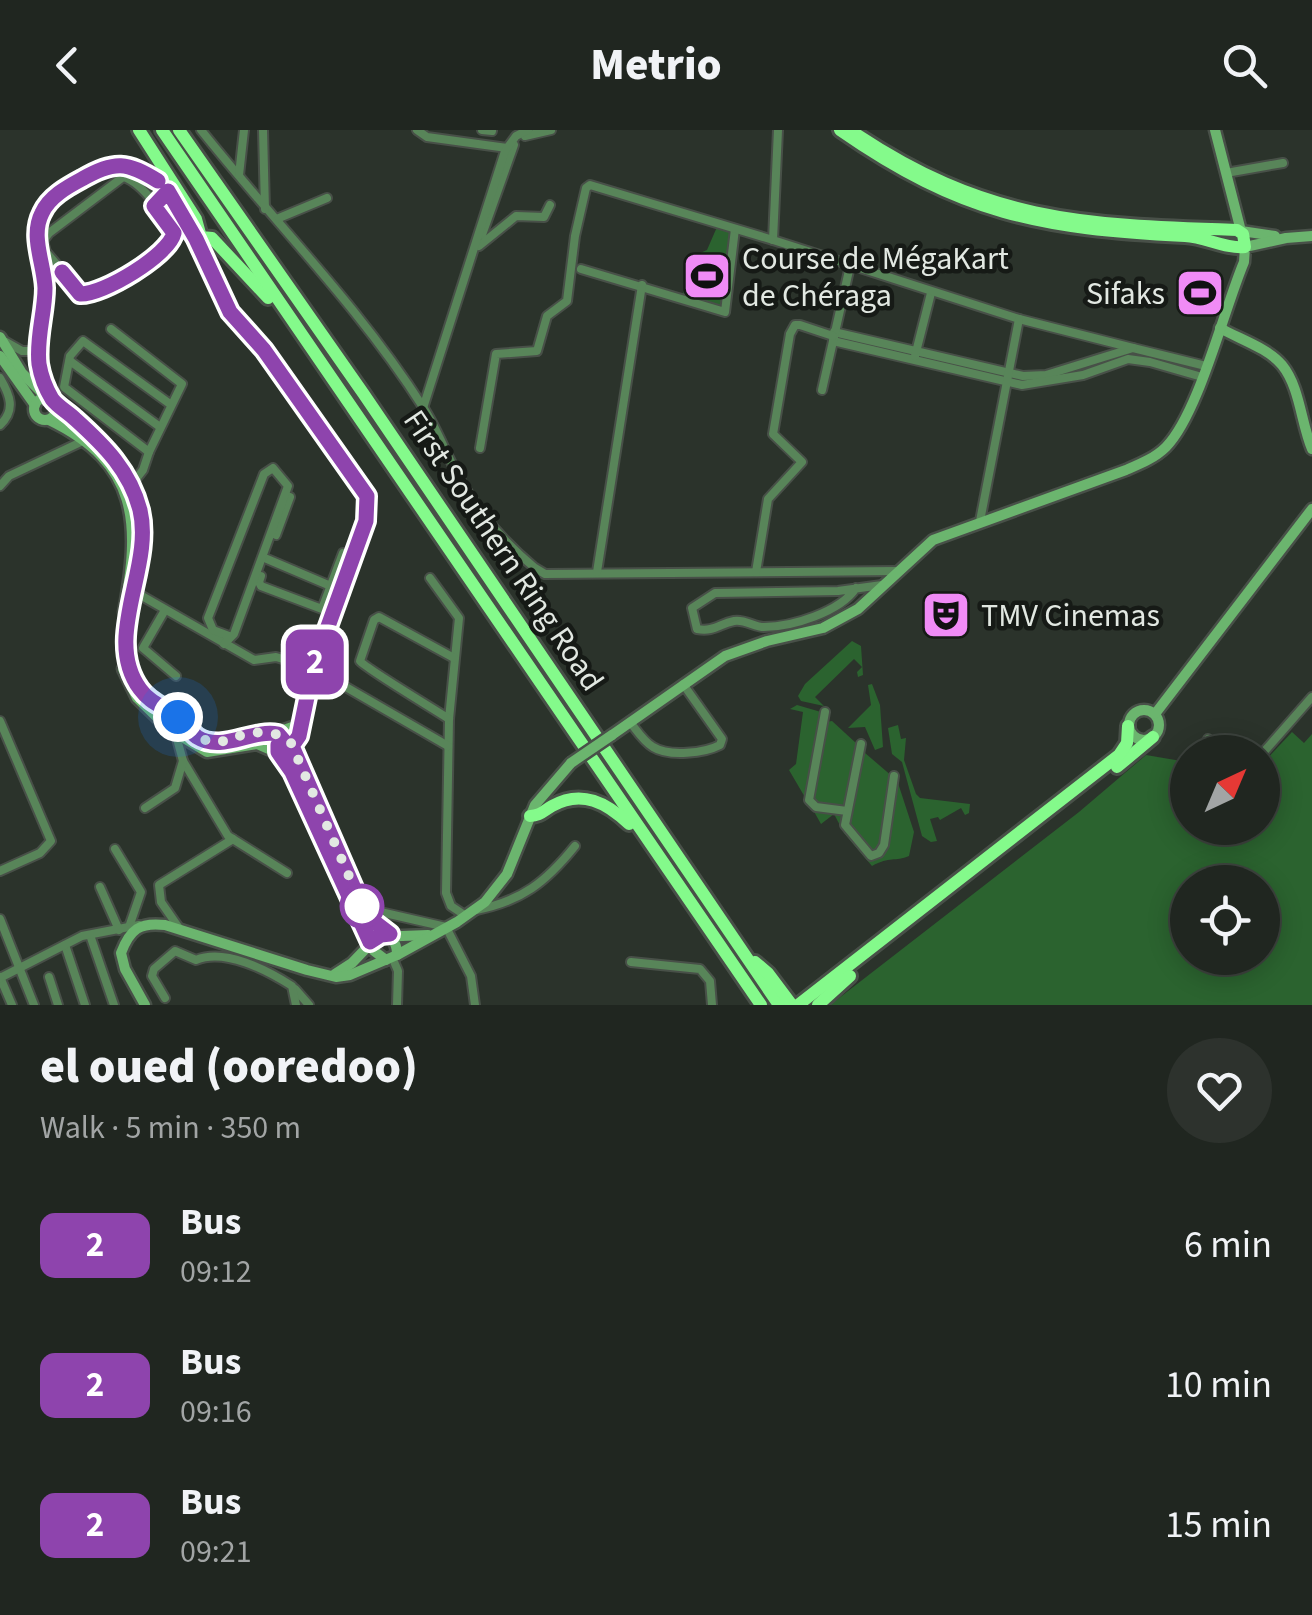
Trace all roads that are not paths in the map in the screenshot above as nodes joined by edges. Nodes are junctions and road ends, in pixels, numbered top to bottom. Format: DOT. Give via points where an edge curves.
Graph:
graph roads {
  1 [pos="141,130"];
  2 [pos="162,130"];
  3 [pos="181,130"];
  4 [pos="201,130"];
  5 [pos="244,130"];
  6 [pos="263,130"];
  7 [pos="482,130"];
  8 [pos="528,130"];
  9 [pos="551,130"];
  10 [pos="778,130"];
  11 [pos="840,130"];
  12 [pos="850,130"];
  13 [pos="1215,130"];
  14 [pos="492,131"];
  15 [pos="420,132"];
  16 [pos="506,148"];
  17 [pos="1283,162"];
  18 [pos="262,166"];
  19 [pos="193,174"];
  20 [pos="239,174"];
  21 [pos="1226,174"];
  22 [pos="168,191"];
  23 [pos="327,198"];
  24 [pos="550,205"];
  25 [pos="154,206"];
  26 [pos="264,209"];
  27 [pos="279,218"];
  28 [pos="735,229"];
  29 [pos="1234,230"];
  30 [pos="1312,236"];
  31 [pos="198,238"];
  32 [pos="1286,238"];
  33 [pos="774,240"];
  34 [pos="478,243"];
  35 [pos="1240,248"];
  36 [pos="850,266"];
  37 [pos="581,269"];
  38 [pos="642,285"];
  39 [pos="931,293"];
  40 [pos="1018,319"];
  41 [pos="290,322"];
  42 [pos="1220,328"];
  43 [pos="111,329"];
  44 [pos="833,336"];
  45 [pos="0,337"];
  46 [pos="1098,338"];
  47 [pos="1133,348"];
  48 [pos="38,351"];
  49 [pos="0,356"];
  50 [pos="915,356"];
  51 [pos="1111,359"];
  52 [pos="70,360"];
  53 [pos="1204,371"];
  54 [pos="1006,377"];
  55 [pos="0,379"];
  56 [pos="822,390"];
  57 [pos="69,392"];
  58 [pos="52,401"];
  59 [pos="0,404"];
  60 [pos="170,404"];
  61 [pos="35,405"];
  62 [pos="11,408"];
  63 [pos="424,408"];
  64 [pos="50,420"];
  65 [pos="0,425"];
  66 [pos="160,428"];
  67 [pos="83,440"];
  68 [pos="480,448"];
  69 [pos="1312,448"];
  70 [pos="149,452"];
  71 [pos="132,484"];
  72 [pos="1,489"];
  73 [pos="290,497"];
  74 [pos="1312,510"];
  75 [pos="980,521"];
  76 [pos="343,553"];
  77 [pos="267,559"];
  78 [pos="898,571"];
  79 [pos="597,572"];
  80 [pos="756,572"];
  81 [pos="430,578"];
  82 [pos="885,585"];
  83 [pos="331,586"];
  84 [pos="856,588"];
  85 [pos="341,590"];
  86 [pos="135,592"];
  87 [pos="166,610"];
  88 [pos="226,640"];
  89 [pos="454,658"];
  90 [pos="313,668"];
  91 [pos="176,676"];
  92 [pos="682,684"];
  93 [pos="1312,697"];
  94 [pos="824,712"];
  95 [pos="1154,714"];
  96 [pos="177,716"];
  97 [pos="449,719"];
  98 [pos="0,722"];
  99 [pos="300,722"];
  100 [pos="630,722"];
  101 [pos="1128,726"];
  102 [pos="171,730"];
  103 [pos="1279,735"];
  104 [pos="1154,737"];
  105 [pos="286,742"];
  106 [pos="860,744"];
  107 [pos="448,746"];
  108 [pos="280,754"];
  109 [pos="183,761"];
  110 [pos="894,776"];
  111 [pos="145,808"];
  112 [pos="847,811"];
  113 [pos="530,816"];
  114 [pos="233,839"];
  115 [pos="651,845"];
  116 [pos="574,846"];
  117 [pos="115,849"];
  118 [pos="0,872"];
  119 [pos="287,873"];
  120 [pos="100,887"];
  121 [pos="363,908"];
  122 [pos="471,913"];
  123 [pos="0,919"];
  124 [pos="146,923"];
  125 [pos="446,926"];
  126 [pos="130,927"];
  127 [pos="119,930"];
  128 [pos="180,930"];
  129 [pos="390,934"];
  130 [pos="90,935"];
  131 [pos="431,935"];
  132 [pos="370,942"];
  133 [pos="884,944"];
  134 [pos="65,946"];
  135 [pos="392,957"];
  136 [pos="747,958"];
  137 [pos="631,962"];
  138 [pos="22,968"];
  139 [pos="329,976"];
  140 [pos="48,977"];
  141 [pos="0,978"];
  142 [pos="292,986"];
  143 [pos="165,998"];
  144 [pos="760,1004"];
  145 [pos="12,1005"];
  146 [pos="34,1005"];
  147 [pos="58,1005"];
  148 [pos="85,1005"];
  149 [pos="114,1005"];
  150 [pos="145,1005"];
  151 [pos="296,1005"];
  152 [pos="309,1005"];
  153 [pos="397,1005"];
  154 [pos="476,1005"];
  155 [pos="712,1005"];
  156 [pos="779,1005"];
  157 [pos="795,1005"];
  158 [pos="818,1005"];
  1 -- 19 [label="highway"];
  1 -- 31 [label="highway" via="196,219"];
  2 -- 19 [label="highway, First Southern Ring Road"];
  3 -- 136 [label="highway, First Southern Ring Road"];
  4 -- 20 [label="street"];
  5 -- 20 [label="street"];
  6 -- 18 [label="street"];
  7 -- 14 [label="street"];
  8 -- 16 [label="street"];
  9 -- 34 [label="street" via="514,146"];
  10 -- 33 [label="street"];
  11 -- 35 [label="highway" via="924,182 997,212"];
  12 -- 29 [label="highway" via="920,173 1007,208 1113,225"];
  13 -- 21 [label="street"];
  15 -- 16 [label="street"];
  16 -- 34 [label="street"];
  17 -- 21 [label="street"];
  18 -- 20 [label="street"];
  18 -- 26 [label="street"];
  19 -- 41 [label="highway, First Southern Ring Road"];
  20 -- 26 [label="street"];
  21 -- 29 [label="street"];
  22 -- 25 [label="street"];
  22 -- 31 [label="street"];
  22 -- 48 [label="street" via="129,164 90,174 50,201 37,236 45,286"];
  23 -- 27 [label="street"];
  24 -- 34 [label="street" via="544,217 512,218"];
  25 -- 25 [label="street" via="124,177 49,233 43,246 80,294 112,287 172,242 174,233"];
  26 -- 27 [label="street"];
  27 -- 63 [label="street"];
  28 -- 33 [label="street"];
  28 -- 38 [label="street" via="725,312"];
  28 -- 68 [label="street" via="586,188 566,301 546,316 536,351 496,354"];
  29 -- 32 [label="street"];
  29 -- 35 [label="highway"];
  30 -- 32 [label="street"];
  31 -- 41 [label="highway" via="211,237"];
  31 -- 85 [label="street" via="230,312 367,496 366,521"];
  32 -- 35 [label="street"];
  33 -- 36 [label="street"];
  34 -- 63 [label="street"];
  35 -- 42 [label="street"];
  36 -- 39 [label="street"];
  36 -- 44 [label="street"];
  37 -- 38 [label="street"];
  38 -- 79 [label="street"];
  39 -- 40 [label="street"];
  39 -- 50 [label="street"];
  40 -- 46 [label="street"];
  40 -- 54 [label="street"];
  41 -- 115 [label="highway, First Southern Ring Road"];
  42 -- 53 [label="street"];
  42 -- 69 [label="street" via="1283,366"];
  43 -- 60 [label="street" via="182,384"];
  44 -- 50 [label="street"];
  44 -- 56 [label="street"];
  44 -- 80 [label="street" via="795,325 790,334 773,434 802,466 768,498"];
  45 -- 48 [label="street" via="22,352"];
  45 -- 58 [label="street"];
  46 -- 47 [label="street"];
  46 -- 51 [label="street"];
  47 -- 51 [label="street"];
  47 -- 53 [label="street"];
  48 -- 58 [label="street"];
  49 -- 61 [label="street"];
  50 -- 54 [label="street"];
  51 -- 53 [label="street"];
  51 -- 54 [label="street" via="1083,375 1033,386"];
  52 -- 57 [label="street" via="64,381"];
  52 -- 60 [label="street" via="83,341"];
  52 -- 66 [label="street"];
  53 -- 75 [label="street" via="1178,432 1154,457"];
  54 -- 75 [label="street"];
  55 -- 62 [label="street"];
  57 -- 58 [label="street"];
  57 -- 70 [label="street"];
  58 -- 61 [label="street"];
  58 -- 64 [label="street" via="56,415"];
  58 -- 71 [label="street" via="114,457"];
  59 -- 62 [label="street"];
  60 -- 66 [label="street"];
  61 -- 64 [label="street" via="38,417"];
  62 -- 65 [label="street"];
  63 -- 79 [label="street" via="472,500 526,560 545,574"];
  64 -- 67 [label="street"];
  66 -- 70 [label="street"];
  67 -- 72 [label="street" via="9,476"];
  67 -- 102 [label="street" via="112,468 130,508 134,546 121,661 129,687"];
  70 -- 71 [label="street"];
  71 -- 86 [label="street" via="142,533"];
  73 -- 77 [label="street"];
  74 -- 95 [label="street"];
  75 -- 78 [label="street" via="932,540"];
  76 -- 83 [label="street"];
  77 -- 83 [label="street"];
  77 -- 83 [label="street" via="262,586 320,609"];
  78 -- 80 [label="street"];
  78 -- 82 [label="street"];
  79 -- 80 [label="street"];
  81 -- 89 [label="street" via="458,618"];
  82 -- 84 [label="street"];
  82 -- 92 [label="street" via="842,619 726,656"];
  83 -- 85 [label="street"];
  84 -- 84 [label="street" via="714,593 692,608 697,629 710,632 738,621 768,627 825,612"];
  85 -- 90 [label="street"];
  86 -- 87 [label="street"];
  86 -- 96 [label="street" via="126,649 132,676 152,702"];
  87 -- 88 [label="street"];
  87 -- 91 [label="street" via="143,648"];
  88 -- 88 [label="street" via="234,634 288,486 272,468 264,474 208,618"];
  88 -- 90 [label="street" via="254,660 276,657"];
  89 -- 97 [label="street"];
  89 -- 97 [label="street" via="379,617 360,660"];
  90 -- 99 [label="street"];
  90 -- 107 [label="street"];
  92 -- 100 [label="street"];
  92 -- 100 [label="street" via="720,745 660,751"];
  93 -- 103 [label="street"];
  94 -- 112 [label="street" via="809,800"];
  95 -- 101 [label="street" via="1135,712"];
  95 -- 104 [label="street"];
  96 -- 102 [label="street"];
  96 -- 105 [label="street" via="199,738 216,743 251,734"];
  97 -- 107 [label="street"];
  98 -- 118 [label="street" via="50,841"];
  99 -- 105 [label="street"];
  99 -- 105 [label="street" via="299,736"];
  100 -- 113 [label="street, bridge" via="571,763"];
  101 -- 104 [label="street" via="1136,738"];
  101 -- 133 [label="highway" via="1119,755"];
  102 -- 108 [label="street" via="207,752 257,744"];
  102 -- 109 [label="street"];
  104 -- 133 [label="highway"];
  105 -- 108 [label="street" via="290,754"];
  105 -- 121 [label="street"];
  106 -- 112 [label="street"];
  107 -- 122 [label="street" via="446,893 450,906"];
  108 -- 132 [label="street"];
  109 -- 111 [label="street" via="175,788"];
  109 -- 114 [label="street"];
  110 -- 112 [label="street" via="879,853 868,855 846,828"];
  113 -- 115 [label="highway" via="569,800 594,800"];
  113 -- 122 [label="street" via="508,874"];
  114 -- 119 [label="street"];
  114 -- 128 [label="street" via="160,885 162,902"];
  115 -- 144 [label="highway, First Southern Ring Road"];
  116 -- 122 [label="street" via="546,880"];
  117 -- 126 [label="street" via="141,892"];
  120 -- 127 [label="street"];
  121 -- 125 [label="street"];
  121 -- 129 [label="street"];
  122 -- 125 [label="street"];
  123 -- 138 [label="street"];
  124 -- 126 [label="street"];
  124 -- 128 [label="street"];
  124 -- 150 [label="street" via="132,931 121,953"];
  125 -- 131 [label="street"];
  125 -- 154 [label="street" via="472,976"];
  126 -- 127 [label="street"];
  127 -- 130 [label="street"];
  128 -- 139 [label="street"];
  129 -- 131 [label="street"];
  129 -- 132 [label="street"];
  129 -- 135 [label="street" via="396,942"];
  130 -- 134 [label="street"];
  130 -- 149 [label="street"];
  131 -- 135 [label="street"];
  132 -- 135 [label="street" via="378,955"];
  132 -- 139 [label="street"];
  133 -- 157 [label="highway"];
  133 -- 158 [label="highway"];
  134 -- 138 [label="street"];
  134 -- 148 [label="street"];
  135 -- 139 [label="street" via="350,975"];
  135 -- 153 [label="street"];
  136 -- 156 [label="highway, First Southern Ring Road"];
  136 -- 157 [label="highway"];
  137 -- 155 [label="street" via="700,969 710,981"];
  138 -- 141 [label="street"];
  138 -- 146 [label="street"];
  140 -- 147 [label="street"];
  141 -- 145 [label="street"];
  142 -- 143 [label="street" via="270,972 211,954 196,960 175,950 152,976"];
  142 -- 151 [label="street"];
  142 -- 152 [label="street"];
}
